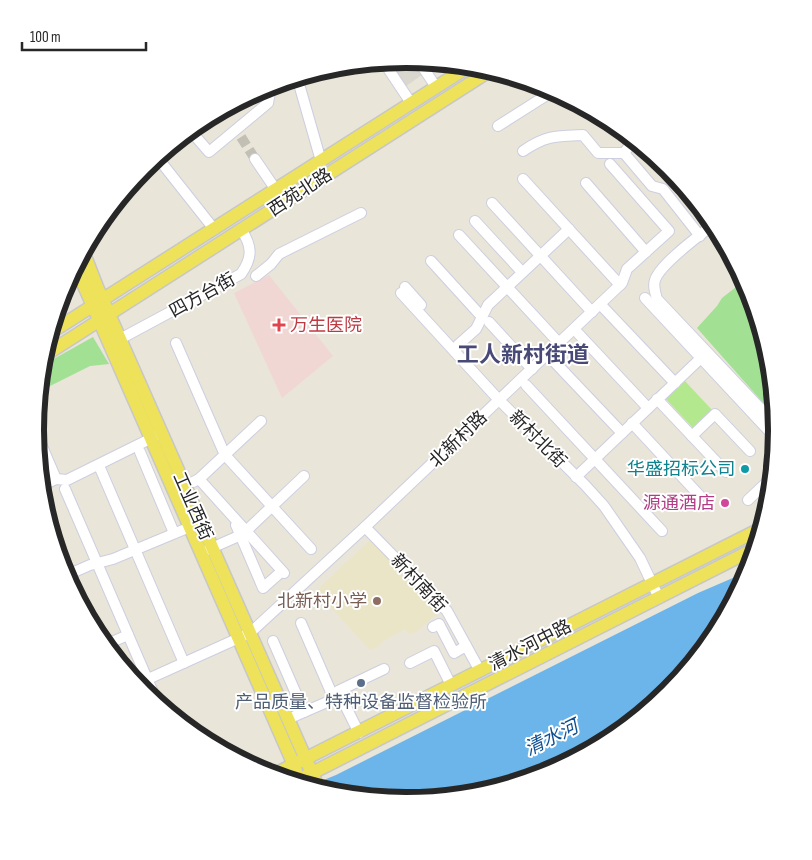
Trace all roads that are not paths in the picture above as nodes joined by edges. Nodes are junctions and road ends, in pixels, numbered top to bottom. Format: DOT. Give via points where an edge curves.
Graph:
graph roads {
  1 [pos="388,69"];
  2 [pos="424,69"];
  3 [pos="460,72"];
  4 [pos="481,76"];
  5 [pos="299,84"];
  6 [pos="436,87"];
  7 [pos="270,94"];
  8 [pos="546,96"];
  9 [pos="411,103"];
  10 [pos="498,126"];
  11 [pos="195,136"];
  12 [pos="630,145"];
  13 [pos="523,150"];
  14 [pos="624,152"];
  15 [pos="255,159"];
  16 [pos="321,161"];
  17 [pos="162,163"];
  18 [pos="610,164"];
  19 [pos="523,179"];
  20 [pos="586,183"];
  21 [pos="276,190"];
  22 [pos="492,203"];
  23 [pos="361,213"];
  24 [pos="475,221"];
  25 [pos="214,229"];
  26 [pos="241,229"];
  27 [pos="569,229"];
  28 [pos="707,229"];
  29 [pos="459,235"];
  30 [pos="698,237"];
  31 [pos="646,252"];
  32 [pos="540,255"];
  33 [pos="86,261"];
  34 [pos="431,262"];
  35 [pos="247,266"];
  36 [pos="522,272"];
  37 [pos="79,273"];
  38 [pos="620,284"];
  39 [pos="506,286"];
  40 [pos="403,290"];
  41 [pos="645,298"];
  42 [pos="97,303"];
  43 [pos="600,304"];
  44 [pos="592,312"];
  45 [pos="104,318"];
  46 [pos="486,320"];
  47 [pos="59,327"];
  48 [pos="574,329"];
  49 [pos="120,339"];
  50 [pos="176,343"];
  51 [pos="559,343"];
  52 [pos="456,349"];
  53 [pos="53,350"];
  54 [pos="548,354"];
  55 [pos="701,358"];
  56 [pos="532,369"];
  57 [pos="674,383"];
  58 [pos="526,385"];
  59 [pos="658,399"];
  60 [pos="499,400"];
  61 [pos="648,408"];
  62 [pos="261,421"];
  63 [pos="632,423"];
  64 [pos="768,423"];
  65 [pos="768,424"];
  66 [pos="622,433"];
  67 [pos="156,436"];
  68 [pos="692,436"];
  69 [pos="750,451"];
  70 [pos="140,452"];
  71 [pos="45,453"];
  72 [pos="225,455"];
  73 [pos="595,459"];
  74 [pos="100,468"];
  75 [pos="726,472"];
  76 [pos="304,476"];
  77 [pos="576,477"];
  78 [pos="56,479"];
  79 [pos="198,479"];
  80 [pos="48,483"];
  81 [pos="764,485"];
  82 [pos="180,488"];
  83 [pos="65,489"];
  84 [pos="700,496"];
  85 [pos="748,500"];
  86 [pos="272,507"];
  87 [pos="190,527"];
  88 [pos="365,527"];
  89 [pos="662,531"];
  90 [pos="753,532"];
  91 [pos="174,533"];
  92 [pos="243,533"];
  93 [pos="311,549"];
  94 [pos="135,550"];
  95 [pos="207,550"];
  96 [pos="747,553"];
  97 [pos="98,563"];
  98 [pos="73,573"];
  99 [pos="652,584"];
  100 [pos="659,598"];
  101 [pos="300,623"];
  102 [pos="433,627"];
  103 [pos="128,635"];
  104 [pos="244,635"];
  105 [pos="273,641"];
  106 [pos="113,642"];
  107 [pos="466,646"];
  108 [pos="184,662"];
  109 [pos="410,663"];
  110 [pos="384,668"];
  111 [pos="480,671"];
  112 [pos="147,680"];
  113 [pos="150,685"];
  114 [pos="451,686"];
  115 [pos="304,712"];
  116 [pos="288,719"];
  117 [pos="359,733"];
  118 [pos="295,735"];
  119 [pos="284,742"];
  120 [pos="322,752"];
  121 [pos="299,763"];
  122 [pos="277,768"];
  123 [pos="282,770"];
  124 [pos="304,777"];
  125 [pos="311,780"];
  1 -- 9 [label="street"];
  2 -- 6 [label="street"];
  3 -- 6 [label="main road, 西苑北路"];
  4 -- 26 [label="main road, 西苑北路"];
  5 -- 16 [label="street"];
  6 -- 9 [label="main road, 西苑北路"];
  7 -- 11 [label="street" via="268,102 239,133 209,152"];
  8 -- 10 [label="street"];
  9 -- 16 [label="main road, 西苑北路"];
  12 -- 14 [label="street"];
  13 -- 14 [label="street" via="549,137 583,135 598,154"];
  14 -- 30 [label="street" via="652,186 663,189"];
  15 -- 21 [label="street"];
  16 -- 21 [label="main road, 西苑北路"];
  17 -- 25 [label="street"];
  18 -- 31 [label="street, 北新村路" via="669,231"];
  19 -- 27 [label="street"];
  20 -- 31 [label="street"];
  21 -- 25 [label="main road, 西苑北路"];
  22 -- 32 [label="street"];
  23 -- 35 [label="street" via="279,254 257,278"];
  24 -- 36 [label="street"];
  25 -- 42 [label="main road, 西苑北路"];
  26 -- 35 [label="street, 四方台街" via="250,244"];
  26 -- 45 [label="main road, 西苑北路"];
  27 -- 32 [label="street"];
  27 -- 38 [label="street"];
  28 -- 30 [label="street"];
  29 -- 39 [label="street"];
  30 -- 64 [label="street" via="655,279 657,299"];
  31 -- 38 [label="street, 北新村路" via="627,269"];
  32 -- 36 [label="street"];
  32 -- 44 [label="street"];
  33 -- 42 [label="main road, 工业西街"];
  34 -- 46 [label="street"];
  35 -- 49 [label="street, 四方台街" via="241,274"];
  36 -- 39 [label="street"];
  37 -- 42 [label="main road, 工业西街"];
  38 -- 43 [label="street, 北新村路"];
  39 -- 46 [label="street" via="488,305"];
  39 -- 51 [label="street"];
  40 -- 52 [label="street, 新村北街"];
  41 -- 55 [label="street"];
  42 -- 45 [label="main road, 工业西街"];
  42 -- 47 [label="main road, 西苑北路"];
  43 -- 44 [label="street, 北新村路"];
  43 -- 57 [label="street"];
  44 -- 48 [label="street, 北新村路"];
  45 -- 49 [label="main road, 工业西街"];
  45 -- 53 [label="main road, 西苑北路"];
  45 -- 67 [label="main road, 工业西街"];
  46 -- 52 [label="street"];
  46 -- 56 [label="street"];
  48 -- 51 [label="street, 北新村路"];
  48 -- 61 [label="street"];
  49 -- 67 [label="main road, 工业西街"];
  50 -- 72 [label="street"];
  51 -- 54 [label="street, 北新村路"];
  52 -- 60 [label="street, 新村北街"];
  54 -- 56 [label="street, 北新村路"];
  54 -- 66 [label="street"];
  55 -- 57 [label="street"];
  55 -- 65 [label="street"];
  56 -- 60 [label="street, 北新村路"];
  57 -- 59 [label="street"];
  58 -- 73 [label="street"];
  59 -- 61 [label="street"];
  59 -- 68 [label="street"];
  60 -- 77 [label="street, 新村北街"];
  60 -- 88 [label="street, 北新村路"];
  61 -- 63 [label="street"];
  62 -- 72 [label="street"];
  63 -- 66 [label="street"];
  63 -- 84 [label="street"];
  66 -- 73 [label="street"];
  67 -- 78 [label="street" via="66,480"];
  67 -- 82 [label="main road, 工业西街"];
  68 -- 69 [label="street" via="715,414"];
  68 -- 75 [label="street"];
  70 -- 91 [label="street"];
  71 -- 78 [label="street"];
  72 -- 79 [label="street"];
  72 -- 86 [label="street"];
  73 -- 77 [label="street"];
  73 -- 89 [label="street"];
  74 -- 94 [label="street"];
  76 -- 86 [label="street"];
  77 -- 99 [label="street, 新村北街" via="604,506 624,534"];
  78 -- 80 [label="street"];
  79 -- 82 [label="street"];
  79 -- 92 [label="street" via="233,517"];
  81 -- 85 [label="street"];
  82 -- 87 [label="main road, 工业西街"];
  82 -- 95 [label="main road, 工业西街"];
  83 -- 97 [label="street"];
  86 -- 92 [label="street"];
  86 -- 93 [label="street"];
  87 -- 91 [label="street"];
  87 -- 95 [label="main road, 工业西街"];
  88 -- 104 [label="street, 北新村路"];
  88 -- 107 [label="street, 新村南街" via="447,611"];
  90 -- 99 [label="main road, 清水河中路"];
  91 -- 94 [label="street"];
  92 -- 92 [label="street" via="283,572 263,588"];
  92 -- 95 [label="street"];
  94 -- 97 [label="street"];
  94 -- 108 [label="street"];
  95 -- 104 [label="main road, 工业西街"];
  96 -- 100 [label="main road, 清水河中路"];
  97 -- 98 [label="street"];
  97 -- 103 [label="street"];
  99 -- 100 [label="street, 新村北街"];
  99 -- 111 [label="main road, 清水河中路"];
  100 -- 125 [label="main road, 清水河中路" via="321,768 316,778"];
  101 -- 115 [label="street" via="334,699"];
  102 -- 107 [label="street" via="439,624 454,653"];
  103 -- 106 [label="street"];
  103 -- 112 [label="street"];
  104 -- 108 [label="street, 北新村路"];
  104 -- 116 [label="main road, 工业西街"];
  104 -- 119 [label="main road, 工业西街"];
  105 -- 115 [label="street"];
  107 -- 111 [label="street, 新村南街"];
  108 -- 112 [label="street, 北新村路"];
  109 -- 114 [label="street" via="434,651"];
  110 -- 117 [label="street" via="338,691"];
  111 -- 114 [label="main road, 清水河中路"];
  112 -- 113 [label="street"];
  114 -- 117 [label="main road, 清水河中路"];
  115 -- 116 [label="street"];
  116 -- 118 [label="main road, 工业西街"];
  117 -- 120 [label="main road, 清水河中路"];
  118 -- 120 [label="main road" via="306,748"];
  118 -- 121 [label="main road, 工业西街"];
  119 -- 121 [label="main road, 工业西街"];
  119 -- 122 [label="main road" via="283,760"];
  120 -- 121 [label="main road, 清水河中路"];
  121 -- 123 [label="main road, 清水河中路"];
  121 -- 124 [label="main road"];
}
